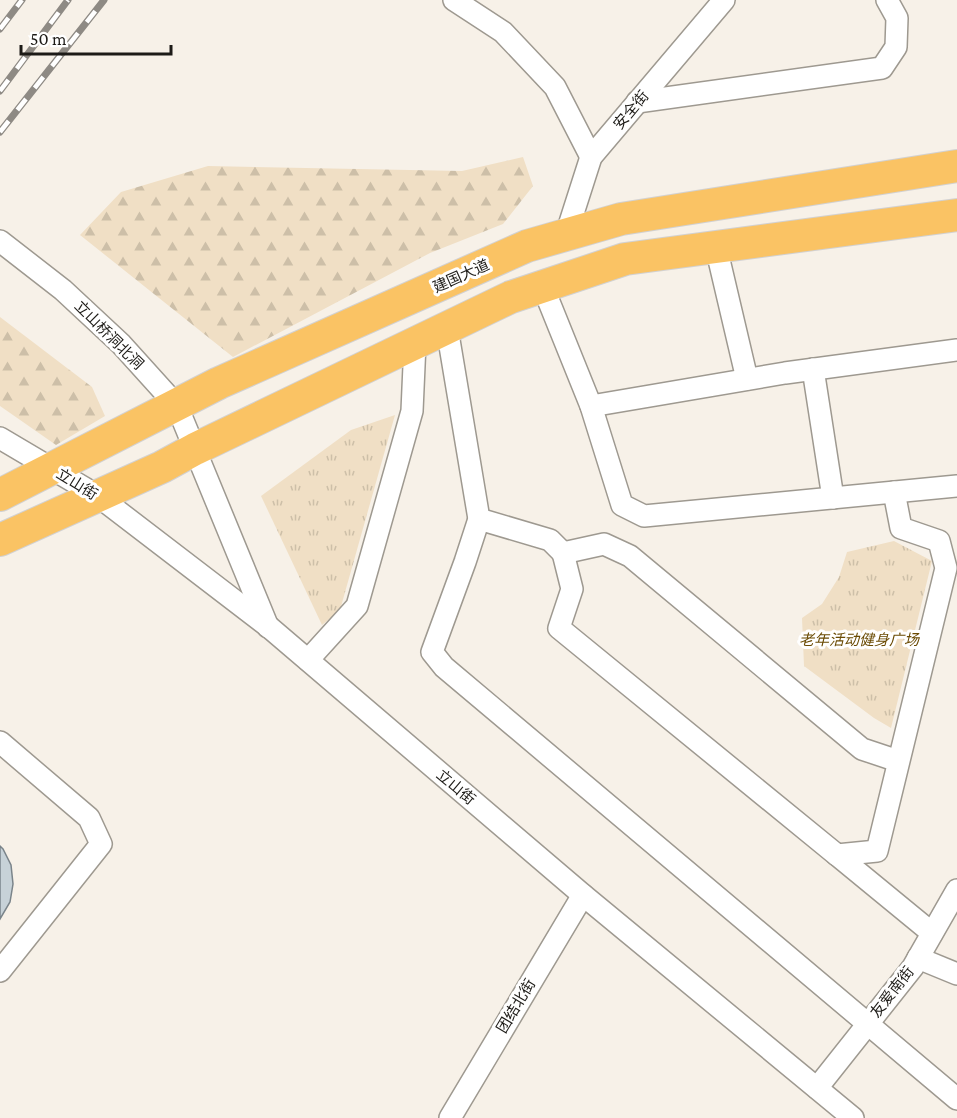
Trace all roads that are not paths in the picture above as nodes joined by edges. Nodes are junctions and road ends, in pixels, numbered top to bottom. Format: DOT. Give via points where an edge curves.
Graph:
graph roads {
  1 [pos="454,0"];
  2 [pos="724,0"];
  3 [pos="887,0"];
  4 [pos="637,102"];
  5 [pos="591,157"];
  6 [pos="957,166"];
  7 [pos="957,215"];
  8 [pos="566,235"];
  9 [pos="0,241"];
  10 [pos="716,247"];
  11 [pos="543,287"];
  12 [pos="447,328"];
  13 [pos="415,343"];
  14 [pos="957,350"];
  15 [pos="813,369"];
  16 [pos="747,379"];
  17 [pos="177,406"];
  18 [pos="591,406"];
  19 [pos="0,438"];
  20 [pos="195,449"];
  21 [pos="51,468"];
  22 [pos="957,486"];
  23 [pos="894,492"];
  24 [pos="0,495"];
  25 [pos="98,496"];
  26 [pos="833,498"];
  27 [pos="479,519"];
  28 [pos="0,540"];
  29 [pos="563,553"];
  30 [pos="269,627"];
  31 [pos="308,660"];
  32 [pos="0,742"];
  33 [pos="898,761"];
  34 [pos="837,855"];
  35 [pos="957,890"];
  36 [pos="582,895"];
  37 [pos="933,933"];
  38 [pos="918,958"];
  39 [pos="0,971"];
  40 [pos="957,974"];
  41 [pos="867,1024"];
  42 [pos="817,1088"];
  43 [pos="957,1099"];
  44 [pos="450,1118"];
  45 [pos="853,1118"];
  1 -- 5 [label="street" via="503,32 555,87"];
  2 -- 4 [label="street, 安全街"];
  3 -- 4 [label="street" via="897,18 896,47 882,68"];
  4 -- 5 [label="street, 安全街"];
  5 -- 8 [label="street, 安全街"];
  6 -- 8 [label="highway, 建国大道" via="621,219"];
  7 -- 10 [label="highway"];
  8 -- 17 [label="highway, 建国大道" via="527,246 219,383"];
  9 -- 17 [label="street, 立山桥洞北洞" via="63,290 121,344"];
  10 -- 11 [label="highway" via="625,259"];
  10 -- 16 [label="street"];
  11 -- 12 [label="highway" via="511,297"];
  11 -- 18 [label="street"];
  12 -- 13 [label="highway"];
  12 -- 27 [label="street"];
  13 -- 20 [label="highway"];
  13 -- 31 [label="street" via="412,411 357,606"];
  14 -- 15 [label="street"];
  15 -- 16 [label="street"];
  15 -- 26 [label="street"];
  16 -- 18 [label="street"];
  17 -- 20 [label="street, 立山桥洞北洞"];
  17 -- 21 [label="highway, 建国大道"];
  18 -- 26 [label="street" via="622,505 644,516"];
  19 -- 21 [label="street, 立山街"];
  20 -- 25 [label="highway"];
  20 -- 30 [label="street, 立山桥洞北洞"];
  21 -- 24 [label="highway, 建国大道"];
  21 -- 25 [label="street, 立山街"];
  22 -- 23 [label="street"];
  23 -- 26 [label="street"];
  23 -- 33 [label="street" via="901,528 939,540 946,568"];
  25 -- 28 [label="highway"];
  25 -- 30 [label="street, 立山街"];
  27 -- 29 [label="street" via="550,540"];
  27 -- 41 [label="street" via="432,652 444,667"];
  29 -- 33 [label="street" via="604,544 630,556 862,749"];
  29 -- 34 [label="street" via="572,589 559,628"];
  30 -- 31 [label="street, 立山街"];
  31 -- 36 [label="street, 立山街"];
  32 -- 39 [label="street" via="89,818 101,844"];
  33 -- 34 [label="street" via="876,851"];
  34 -- 37 [label="street"];
  35 -- 37 [label="street, 友爱南街"];
  36 -- 42 [label="street, 立山街"];
  36 -- 44 [label="street, 团结北街"];
  37 -- 38 [label="street, 友爱南街"];
  38 -- 40 [label="street"];
  38 -- 41 [label="street, 友爱南街"];
  41 -- 42 [label="street, 友爱南街"];
  41 -- 43 [label="street"];
  42 -- 45 [label="street, 立山街"];
}
